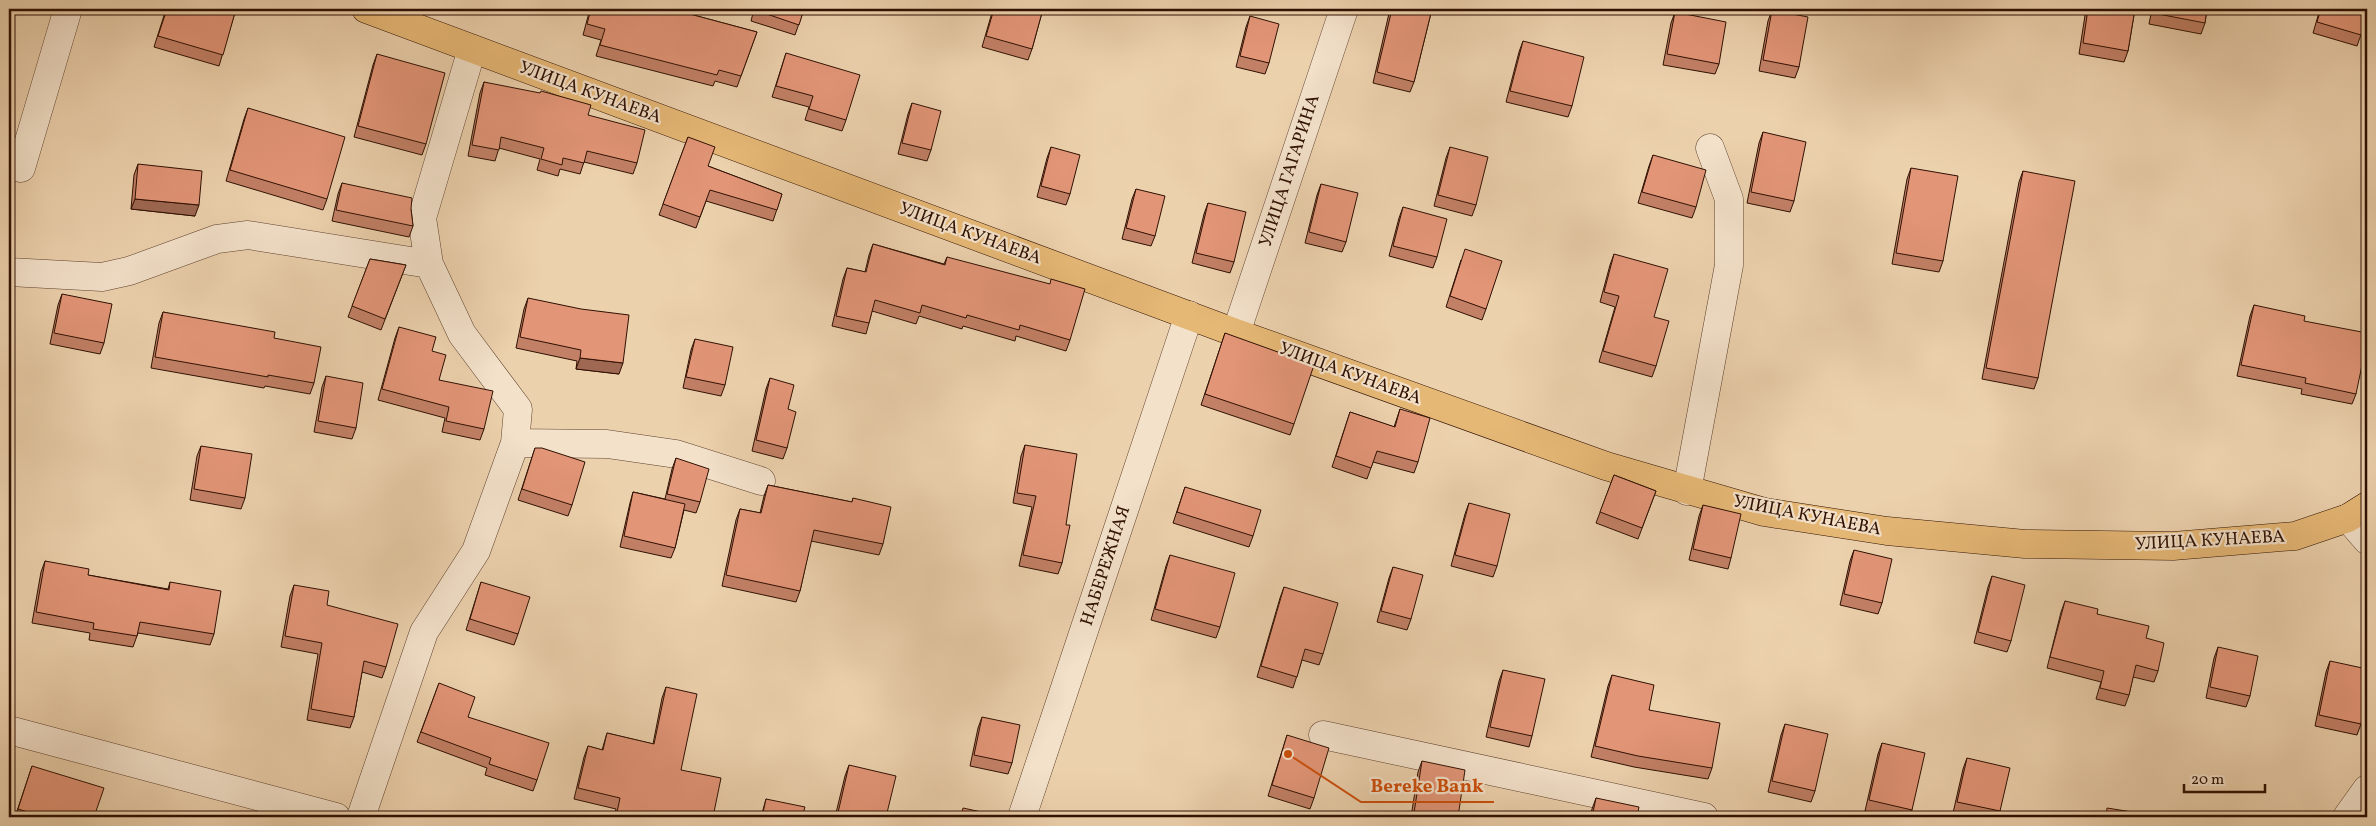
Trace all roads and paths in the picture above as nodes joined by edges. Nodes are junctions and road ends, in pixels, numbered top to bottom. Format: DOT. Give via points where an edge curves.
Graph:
graph roads {
  1 [pos="68,9"];
  2 [pos="366,9"];
  3 [pos="1344,9"];
  4 [pos="472,49"];
  5 [pos="1710,148"];
  6 [pos="21,168"];
  7 [pos="429,264"];
  8 [pos="9,272"];
  9 [pos="1189,315"];
  10 [pos="1236,333"];
  11 [pos="515,443"];
  12 [pos="761,481"];
  13 [pos="1687,491"];
  14 [pos="2358,512"];
  15 [pos="2367,540"];
  16 [pos="9,730"];
  17 [pos="1324,735"];
  18 [pos="2367,789"];
  19 [pos="336,817"];
  20 [pos="361,817"];
  21 [pos="1022,817"];
  22 [pos="1704,817"];
  23 [pos="2347,817"];
  1 -- 6 [label="street"];
  2 -- 4 [label="main road, УЛИЦА КУНАЕВА"];
  3 -- 10 [label="street, УЛИЦА ГАГАРИНА"];
  4 -- 7 [label="street" via="422,218"];
  4 -- 9 [label="main road, УЛИЦА КУНАЕВА"];
  5 -- 13 [label="street" via="1729,199 1729,265"];
  7 -- 8 [label="street" via="248,235 217,239 129,271 102,277"];
  7 -- 11 [label="street" via="462,334 518,409"];
  9 -- 10 [label="main road, УЛИЦА КУНАЕВА"];
  9 -- 21 [label="street, НАБЕРЕЖНАЯ"];
  10 -- 13 [label="main road, УЛИЦА КУНАЕВА" via="1606,466"];
  11 -- 12 [label="street" via="607,444 676,454"];
  11 -- 20 [label="street" via="476,551 424,632"];
  13 -- 14 [label="main road, УЛИЦА КУНАЕВА" via="1764,512 1886,532 2025,544 2173,546 2295,536"];
  14 -- 15 [label="street"];
  16 -- 19 [label="street"];
  17 -- 22 [label="street"];
  18 -- 23 [label="street"];
}
